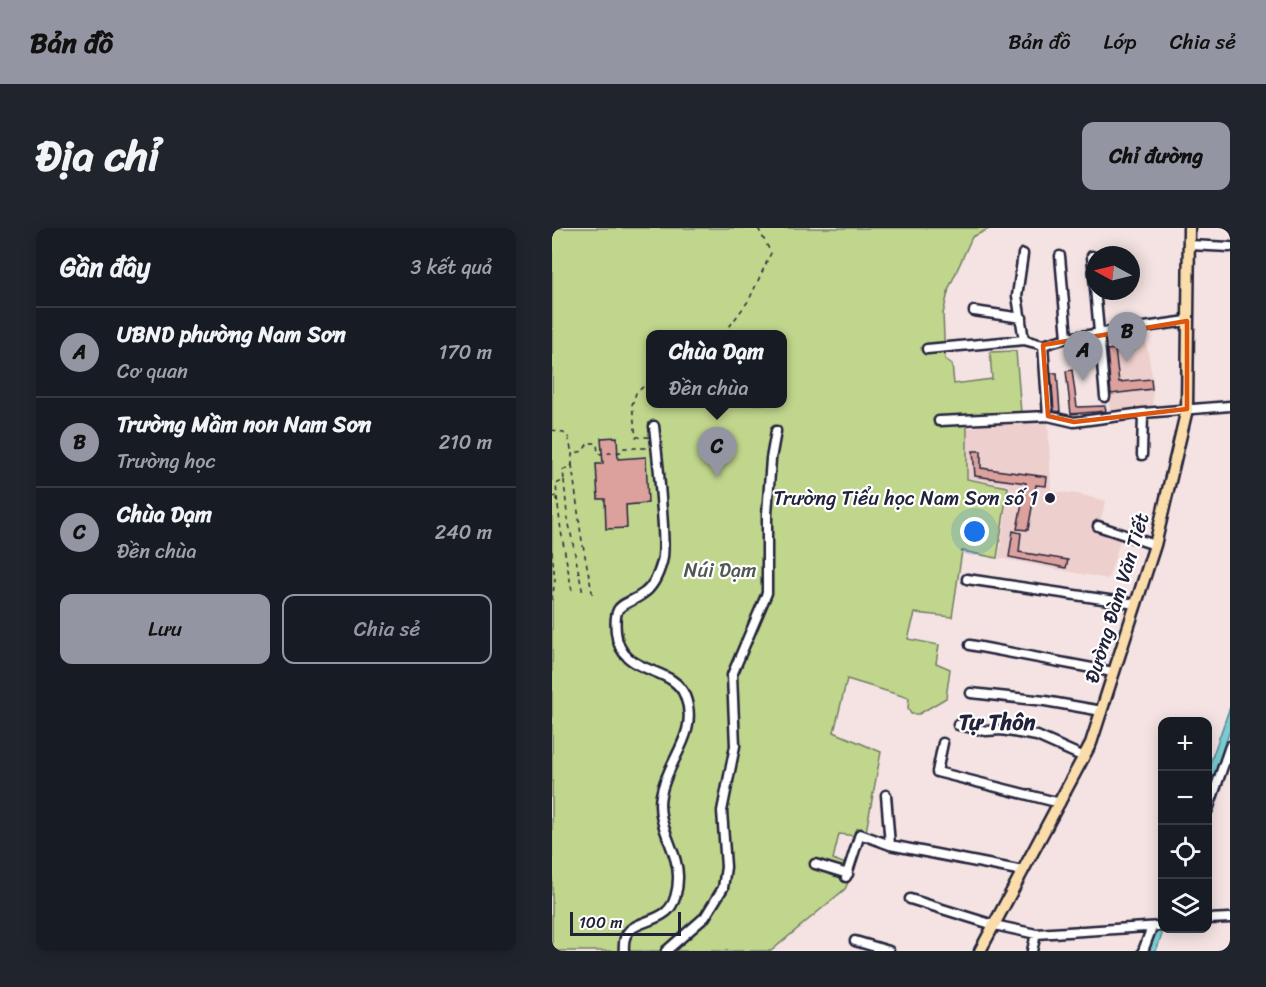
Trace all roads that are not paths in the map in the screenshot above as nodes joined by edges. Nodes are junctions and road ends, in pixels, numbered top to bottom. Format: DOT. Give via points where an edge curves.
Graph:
graph roads {
  1 [pos="1189,228"];
  2 [pos="1189,245"];
  3 [pos="1230,247"];
  4 [pos="1023,254"];
  5 [pos="1060,256"];
  6 [pos="1096,300"];
  7 [pos="974,311"];
  8 [pos="1022,318"];
  9 [pos="1187,321"];
  10 [pos="1099,333"];
  11 [pos="1067,338"];
  12 [pos="1024,340"];
  13 [pos="1043,345"];
  14 [pos="927,349"];
  15 [pos="1105,397"];
  16 [pos="1230,406"];
  17 [pos="1187,409"];
  18 [pos="1143,413"];
  19 [pos="1048,416"];
  20 [pos="939,421"];
  21 [pos="654,426"];
  22 [pos="776,431"];
  23 [pos="1142,455"];
  24 [pos="1098,526"];
  25 [pos="1155,545"];
  26 [pos="967,579"];
  27 [pos="1136,604"];
  28 [pos="970,645"];
  29 [pos="1113,672"];
  30 [pos="971,693"];
  31 [pos="1102,711"];
  32 [pos="958,725"];
  33 [pos="942,743"];
  34 [pos="1230,746"];
  35 [pos="1084,757"];
  36 [pos="886,795"];
  37 [pos="1212,798"];
  38 [pos="1060,803"];
  39 [pos="890,845"];
  40 [pos="815,864"];
  41 [pos="1023,871"];
  42 [pos="910,899"];
  43 [pos="1230,918"];
  44 [pos="1212,919"];
  45 [pos="994,925"];
  46 [pos="1158,926"];
  47 [pos="1152,927"];
  48 [pos="1036,934"];
  49 [pos="855,941"];
  50 [pos="624,951"];
  51 [pos="666,951"];
  52 [pos="889,951"];
  53 [pos="980,951"];
  54 [pos="1032,951"];
  55 [pos="1143,951"];
  1 -- 2 [label="main road, Đường Đàm Văn Tiết"];
  2 -- 3 [label="street"];
  2 -- 9 [label="main road, Đường Đàm Văn Tiết"];
  4 -- 8 [label="street" via="1017,296"];
  5 -- 11 [label="street"];
  6 -- 10 [label="street"];
  7 -- 8 [label="street"];
  8 -- 12 [label="street"];
  9 -- 10 [label="street"];
  9 -- 17 [label="main road, Đường Đàm Văn Tiết"];
  10 -- 11 [label="street"];
  10 -- 15 [label="street"];
  11 -- 13 [label="street"];
  12 -- 13 [label="street"];
  12 -- 14 [label="street"];
  13 -- 19 [label="street"];
  16 -- 17 [label="street"];
  17 -- 18 [label="street"];
  17 -- 25 [label="main road, Đường Đàm Văn Tiết"];
  18 -- 19 [label="street" via="1074,423"];
  18 -- 23 [label="street"];
  19 -- 20 [label="street"];
  21 -- 50 [label="street" via="662,498 663,560 648,590 619,608 616,635 629,659 677,683 686,698 689,720 660,798 662,820 678,871 675,896 667,911 628,933"];
  22 -- 51 [label="street" via="767,514 767,593 732,675 735,746 722,812 726,867 723,888 705,917"];
  24 -- 25 [label="street"];
  25 -- 27 [label="main road, Đường Đàm Văn Tiết"];
  26 -- 27 [label="street"];
  27 -- 29 [label="main road, Đường Đàm Văn Tiết"];
  28 -- 29 [label="street"];
  29 -- 31 [label="main road, Đường Đàm Văn Tiết"];
  30 -- 31 [label="street"];
  31 -- 35 [label="main road, Đường Đàm Văn Tiết"];
  32 -- 35 [label="street" via="1037,736"];
  33 -- 38 [label="street" via="937,772"];
  34 -- 37 [label="street"];
  35 -- 38 [label="main road, Đường Đàm Văn Tiết"];
  36 -- 39 [label="street"];
  38 -- 41 [label="main road, Đường Đàm Văn Tiết"];
  39 -- 40 [label="street" via="860,834 847,875"];
  39 -- 41 [label="street"];
  41 -- 45 [label="main road, Đường Đàm Văn Tiết"];
  42 -- 45 [label="street"];
  43 -- 44 [label="street"];
  45 -- 48 [label="street"];
  45 -- 53 [label="main road, Đường Đàm Văn Tiết"];
  46 -- 47 [label="street"];
  47 -- 48 [label="street"];
  47 -- 55 [label="street"];
  48 -- 54 [label="street"];
  49 -- 52 [label="street"];
}
